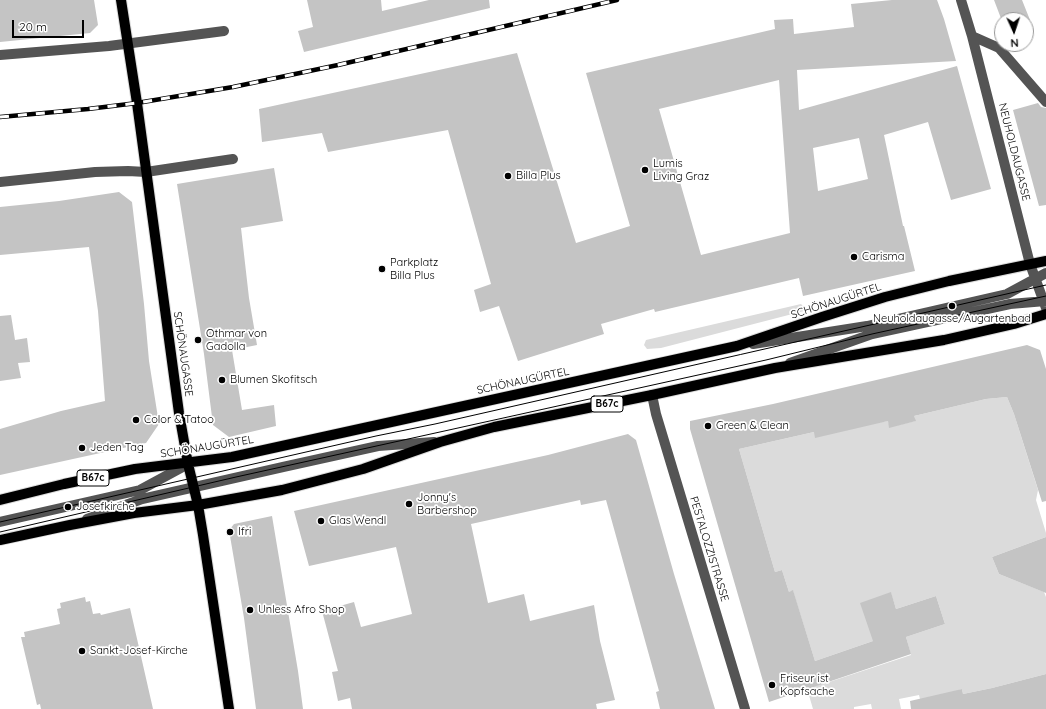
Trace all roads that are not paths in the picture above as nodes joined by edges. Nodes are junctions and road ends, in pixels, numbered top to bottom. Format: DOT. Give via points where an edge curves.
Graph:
graph roads {
  1 [pos="121,0"];
  2 [pos="961,0"];
  3 [pos="224,31"];
  4 [pos="972,36"];
  5 [pos="128,44"];
  6 [pos="0,55"];
  7 [pos="1046,102"];
  8 [pos="232,159"];
  9 [pos="146,172"];
  10 [pos="0,182"];
  11 [pos="1046,261"];
  12 [pos="1030,264"];
  13 [pos="1046,274"];
  14 [pos="1035,279"];
  15 [pos="1045,304"];
  16 [pos="1046,314"];
  17 [pos="737,346"];
  18 [pos="775,368"];
  19 [pos="652,395"];
  20 [pos="440,442"];
  21 [pos="188,464"];
  22 [pos="193,487"];
  23 [pos="0,500"];
  24 [pos="198,505"];
  25 [pos="0,522"];
  26 [pos="70,525"];
  27 [pos="0,540"];
  28 [pos="229,709"];
  29 [pos="745,709"];
  1 -- 5 [label="main road, SCHÖNAUGASSE"];
  2 -- 4 [label="street, NEUHOLDAUGASSE"];
  3 -- 5 [label="street"];
  4 -- 7 [label="street" via="999,48"];
  4 -- 12 [label="street, NEUHOLDAUGASSE"];
  5 -- 6 [label="street"];
  5 -- 9 [label="main road, SCHÖNAUGASSE"];
  8 -- 9 [label="street"];
  9 -- 10 [label="street" via="95,172"];
  9 -- 21 [label="main road, SCHÖNAUGASSE"];
  11 -- 12 [label="main road, SCHÖNAUGÜRTEL / B67c"];
  12 -- 14 [label="street, NEUHOLDAUGASSE"];
  12 -- 17 [label="main road, SCHÖNAUGÜRTEL / B67c" via="885,297"];
  13 -- 14 [label="street"];
  14 -- 15 [label="street, NEUHOLDAUGASSE"];
  14 -- 17 [label="street" via="1007,294 867,326"];
  15 -- 18 [label="street" via="1010,304 872,334"];
  16 -- 18 [label="main road, B67c" via="944,340"];
  17 -- 21 [label="main road, SCHÖNAUGÜRTEL / B67c" via="237,456"];
  18 -- 19 [label="main road, B67c"];
  19 -- 20 [label="main road, B67c" via="494,427"];
  19 -- 29 [label="street, PESTALOZZISTRASSE"];
  20 -- 22 [label="street" via="378,446"];
  20 -- 24 [label="main road, B67c" via="330,478 282,490"];
  21 -- 22 [label="main road, SCHÖNAUGASSE"];
  21 -- 23 [label="main road, SCHÖNAUGÜRTEL / B67c" via="136,470"];
  21 -- 25 [label="street" via="140,490"];
  22 -- 24 [label="main road, SCHÖNAUGASSE"];
  22 -- 26 [label="street" via="142,499"];
  24 -- 26 [label="main road, B67c"];
  24 -- 28 [label="main road, SCHÖNAUGASSE"];
  26 -- 27 [label="main road, B67c"];
}
